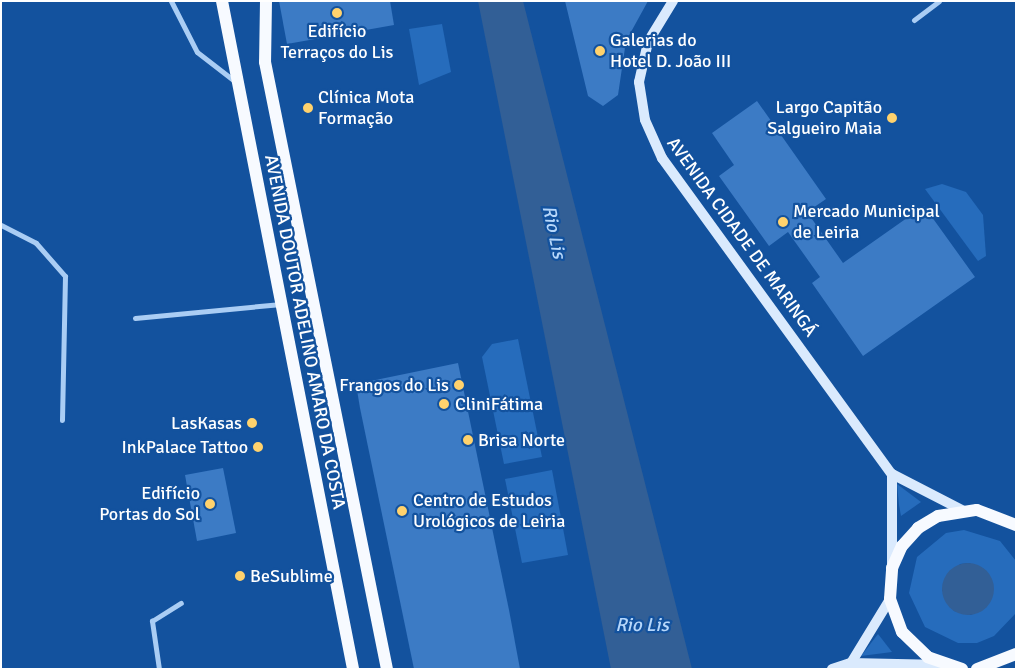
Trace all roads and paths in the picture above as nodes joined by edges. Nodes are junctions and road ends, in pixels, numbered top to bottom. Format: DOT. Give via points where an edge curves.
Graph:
graph roads {
  1 [pos="170,1"];
  2 [pos="222,1"];
  3 [pos="266,1"];
  4 [pos="673,1"];
  5 [pos="939,1"];
  6 [pos="914,20"];
  7 [pos="239,84"];
  8 [pos="1,225"];
  9 [pos="281,304"];
  10 [pos="135,318"];
  11 [pos="62,420"];
  12 [pos="892,474"];
  13 [pos="962,510"];
  14 [pos="1016,525"];
  15 [pos="892,568"];
  16 [pos="890,599"];
  17 [pos="181,604"];
  18 [pos="1012,660"];
  19 [pos="851,663"];
  20 [pos="954,668"];
  21 [pos="159,669"];
  22 [pos="353,669"];
  23 [pos="387,669"];
  24 [pos="832,669"];
  25 [pos="977,669"];
  1 -- 7 [label="street" via="197,52"];
  2 -- 7 [label="main road, AVENIDA DOUTOR ADELINO AMARO DA COSTA"];
  3 -- 23 [label="main road, AVENIDA DOUTOR ADELINO AMARO DA COSTA" via="265,62"];
  4 -- 12 [label="main road, AVENIDA CIDADE DE MARINGÁ" via="656,24 642,59 640,101 650,136"];
  5 -- 6 [label="street"];
  7 -- 9 [label="main road, AVENIDA DOUTOR ADELINO AMARO DA COSTA"];
  8 -- 11 [label="street" via="36,242 65,276"];
  9 -- 10 [label="street"];
  9 -- 22 [label="main road, AVENIDA DOUTOR ADELINO AMARO DA COSTA"];
  12 -- 13 [label="main road, AVENIDA CIDADE DE MARINGÁ"];
  12 -- 15 [label="main road"];
  13 -- 14 [label="main road" via="992,513"];
  13 -- 15 [label="main road" via="938,516 918,528 902,546"];
  15 -- 16 [label="main road"];
  16 -- 19 [label="main road"];
  16 -- 20 [label="main road" via="902,632 921,652"];
  17 -- 21 [label="street" via="152,621"];
  18 -- 25 [label="main road"];
  19 -- 20 [label="main road"];
  19 -- 24 [label="main road"];
}
